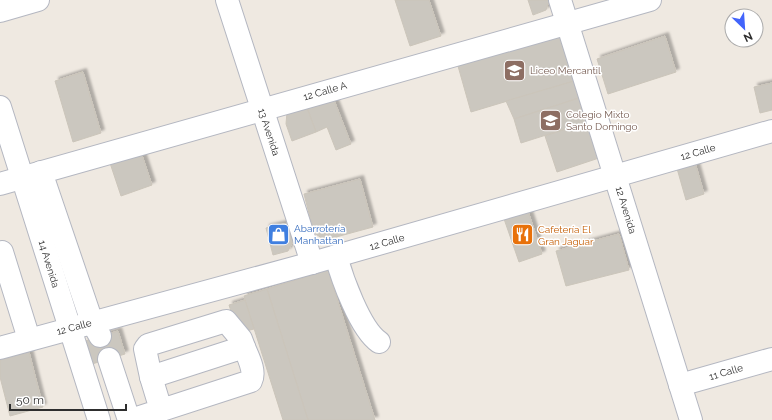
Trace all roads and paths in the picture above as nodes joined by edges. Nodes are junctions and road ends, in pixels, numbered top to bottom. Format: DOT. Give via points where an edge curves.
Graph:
graph roads {
  1 [pos="38,0"];
  2 [pos="227,0"];
  3 [pos="560,0"];
  4 [pos="650,0"];
  5 [pos="0,11"];
  6 [pos="567,23"];
  7 [pos="0,107"];
  8 [pos="262,109"];
  9 [pos="772,131"];
  10 [pos="0,155"];
  11 [pos="616,176"];
  12 [pos="18,179"];
  13 [pos="2,252"];
  14 [pos="336,256"];
  15 [pos="312,263"];
  16 [pos="96,329"];
  17 [pos="62,330"];
  18 [pos="29,339"];
  19 [pos="379,342"];
  20 [pos="244,347"];
  21 [pos="0,348"];
  22 [pos="109,359"];
  23 [pos="772,359"];
  24 [pos="151,377"];
  25 [pos="680,385"];
  26 [pos="161,410"];
  27 [pos="84,420"];
  28 [pos="99,420"];
  29 [pos="130,420"];
  30 [pos="691,420"];
  1 -- 5 [label="street"];
  2 -- 8 [label="street, 13 Avenida"];
  3 -- 6 [label="street, 12 Avenida"];
  4 -- 6 [label="street, 12 Calle A"];
  6 -- 8 [label="street, 12 Calle A"];
  6 -- 11 [label="street, 12 Avenida"];
  7 -- 12 [label="street, 14 Avenida"];
  8 -- 12 [label="street, 12 Calle A"];
  8 -- 15 [label="street, 13 Avenida"];
  9 -- 11 [label="street, 12 Calle"];
  10 -- 12 [label="street, 14 Avenida"];
  11 -- 14 [label="street, 12 Calle"];
  11 -- 25 [label="street, 12 Avenida"];
  12 -- 16 [label="street"];
  12 -- 17 [label="street, 14 Avenida"];
  13 -- 18 [label="street"];
  14 -- 15 [label="street, 12 Calle"];
  14 -- 19 [label="street" via="363,323 372,337"];
  15 -- 16 [label="street, 12 Calle"];
  16 -- 17 [label="street, 12 Calle"];
  17 -- 18 [label="street, 12 Calle"];
  17 -- 27 [label="street, 14 Avenida"];
  17 -- 28 [label="street, 14 Avenida"];
  18 -- 21 [label="street, 12 Calle"];
  20 -- 24 [label="street"];
  20 -- 24 [label="street" via="241,339 226,321 148,345 145,349"];
  20 -- 26 [label="street" via="252,370 253,377 250,381"];
  22 -- 29 [label="street"];
  23 -- 25 [label="street, 11 Calle"];
  24 -- 26 [label="street"];
  25 -- 30 [label="street, 12 Avenida"];
  26 -- 29 [label="street"];
}
